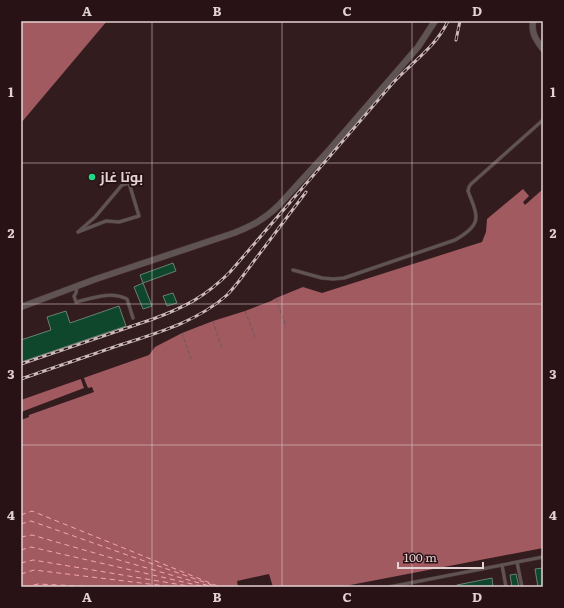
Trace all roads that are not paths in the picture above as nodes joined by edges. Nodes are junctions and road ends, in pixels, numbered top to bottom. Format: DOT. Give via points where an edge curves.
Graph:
graph roads {
  1 [pos="435,21"];
  2 [pos="533,21"];
  3 [pos="543,49"];
  4 [pos="543,120"];
  5 [pos="78,232"];
  6 [pos="293,270"];
  7 [pos="77,286"];
  8 [pos="21,307"];
  9 [pos="133,318"];
  10 [pos="543,557"];
  11 [pos="517,562"];
  12 [pos="502,565"];
  13 [pos="389,587"];
  14 [pos="506,587"];
  15 [pos="522,587"];
  1 -- 7 [label="street" via="418,47 270,214 250,227 234,233"];
  2 -- 3 [label="street" via="535,38"];
  4 -- 6 [label="lane" via="468,187 476,218 475,224 465,235 344,278 333,280"];
  5 -- 5 [label="lane" via="106,221 119,222 139,216 128,183 122,185 95,217"];
  7 -- 8 [label="street"];
  7 -- 9 [label="lane" via="74,296 76,302 106,295 121,296 127,299"];
  10 -- 11 [label="lane"];
  11 -- 12 [label="lane"];
  11 -- 15 [label="lane"];
  12 -- 13 [label="lane"];
  12 -- 14 [label="lane"];
}
